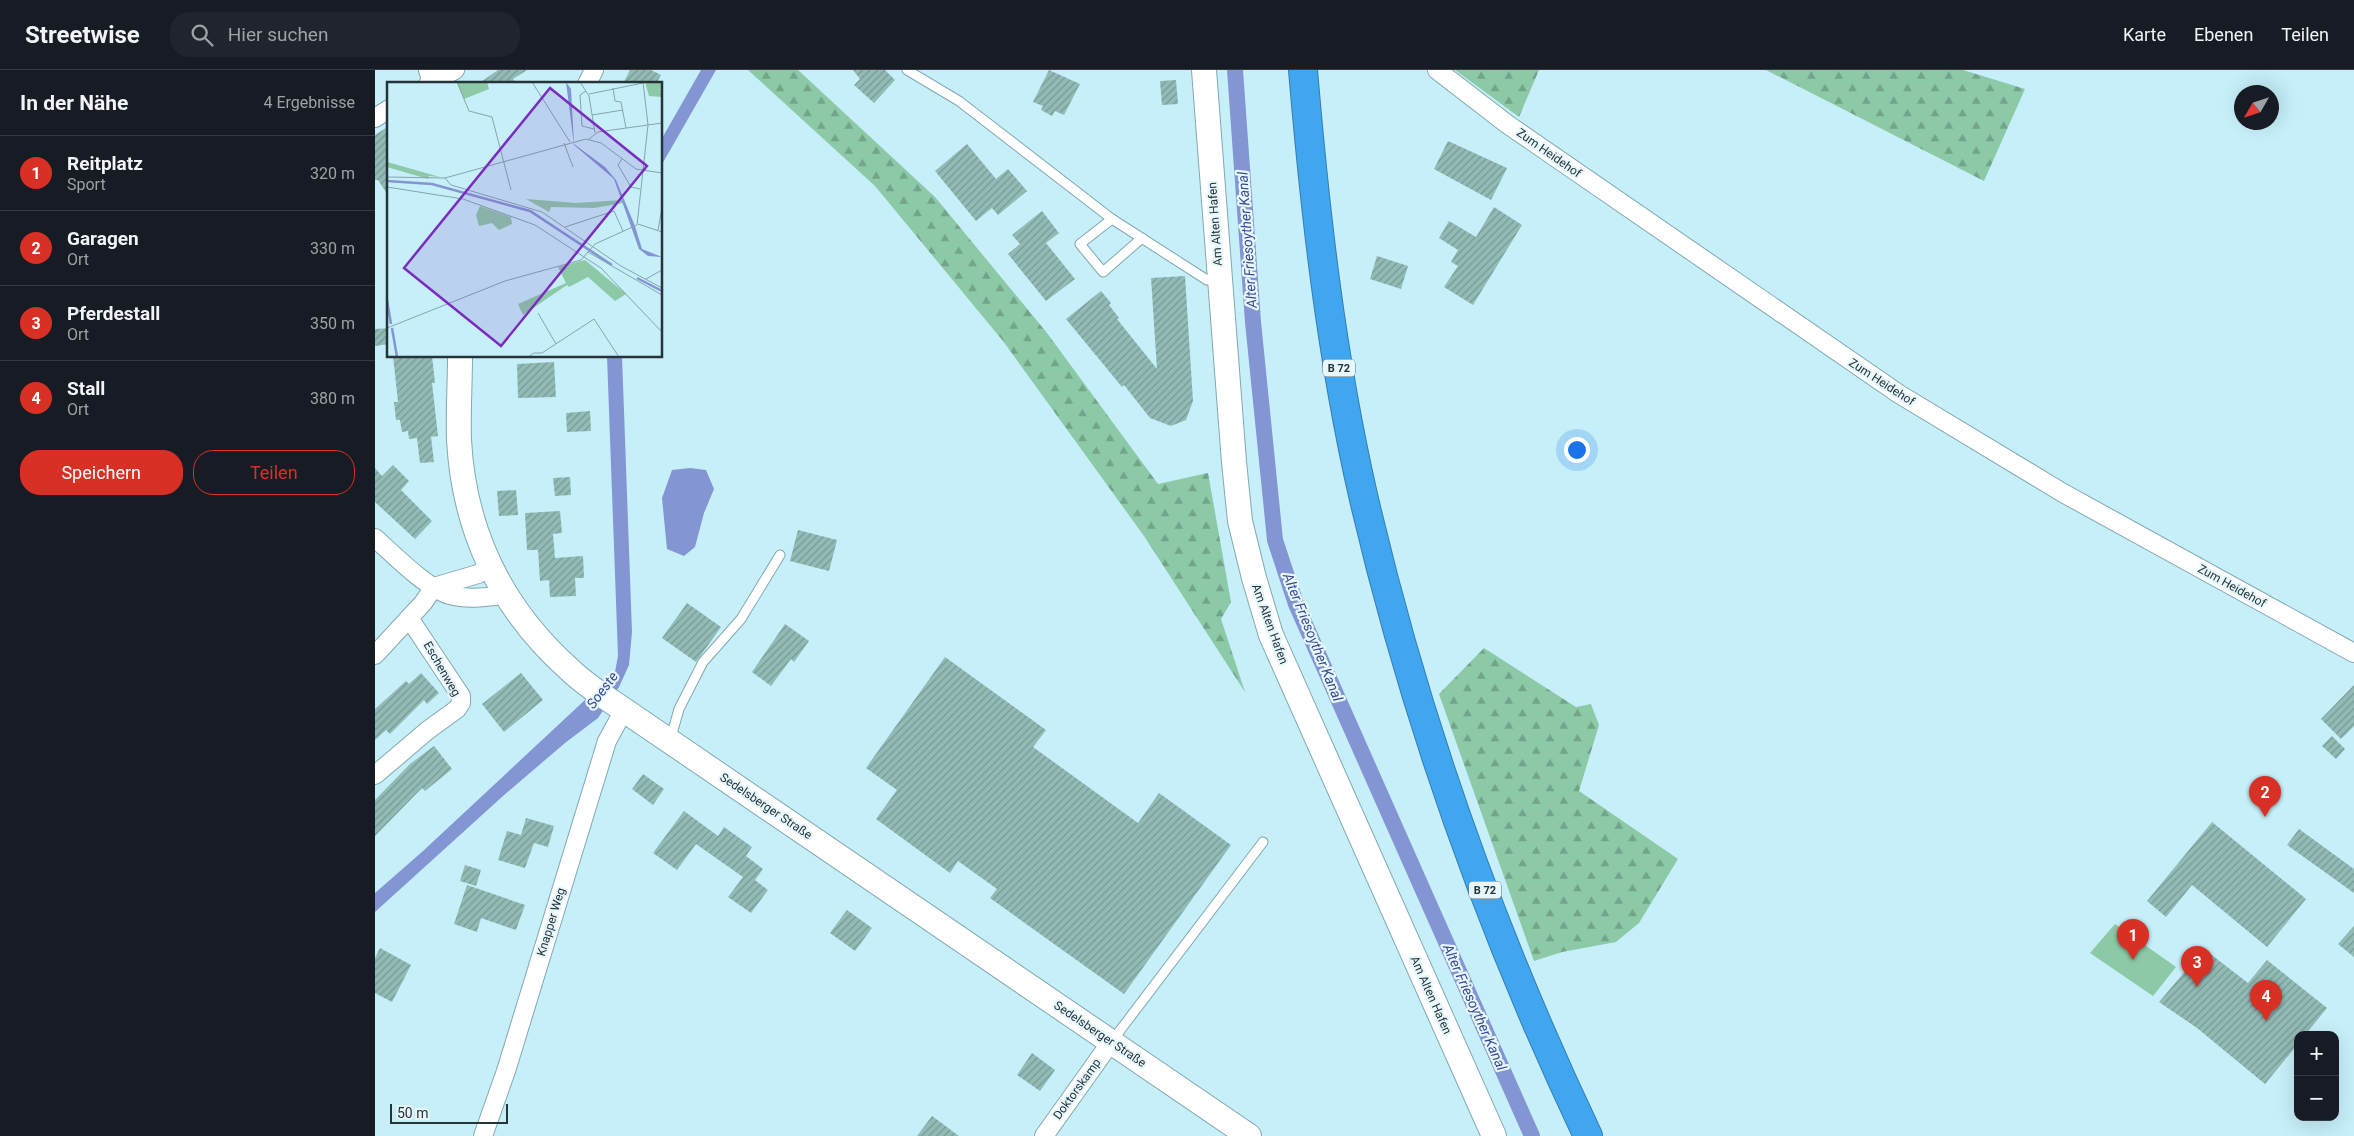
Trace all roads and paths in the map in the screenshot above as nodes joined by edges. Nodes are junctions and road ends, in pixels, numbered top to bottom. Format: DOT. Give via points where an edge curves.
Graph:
graph roads {
  1 [pos="594,70"];
  2 [pos="907,70"];
  3 [pos="1204,70"];
  4 [pos="1303,70"];
  5 [pos="1437,70"];
  6 [pos="588,82"];
  7 [pos="387,110"];
  8 [pos="375,118"];
  9 [pos="1112,219"];
  10 [pos="1142,238"];
  11 [pos="1219,280"];
  12 [pos="460,358"];
  13 [pos="375,538"];
  14 [pos="780,555"];
  15 [pos="491,567"];
  16 [pos="434,587"];
  17 [pos="505,595"];
  18 [pos="409,618"];
  19 [pos="2354,653"];
  20 [pos="375,655"];
  21 [pos="620,707"];
  22 [pos="670,741"];
  23 [pos="375,775"];
  24 [pos="1263,842"];
  25 [pos="1111,1042"];
  26 [pos="483,1136"];
  27 [pos="1043,1136"];
  28 [pos="1249,1136"];
  29 [pos="1494,1136"];
  30 [pos="1587,1136"];
  1 -- 6 [label="street"];
  2 -- 9 [label="lane" via="959,101"];
  3 -- 11 [label="street, Am Alten Hafen"];
  4 -- 30 [label="highway, B 72" via="1311,172 1331,326 1363,494 1406,662 1436,757 1526,1000"];
  5 -- 19 [label="street, Zum Heidehof" via="1507,124 1899,394 2063,493"];
  7 -- 8 [label="street"];
  9 -- 10 [label="lane"];
  9 -- 10 [label="lane" via="1081,244 1103,272"];
  10 -- 11 [label="lane" via="1207,280"];
  11 -- 29 [label="street, Am Alten Hafen" via="1241,521 1271,635"];
  12 -- 15 [label="street, Sedelsberger Straße" via="459,440 466,493 477,534"];
  13 -- 16 [label="street"];
  14 -- 22 [label="lane" via="741,619 703,662 679,709"];
  15 -- 16 [label="street"];
  15 -- 17 [label="street, Sedelsberger Straße"];
  16 -- 17 [label="street" via="448,595 468,598"];
  16 -- 18 [label="street"];
  17 -- 21 [label="street, Sedelsberger Straße" via="545,647"];
  18 -- 20 [label="street"];
  18 -- 23 [label="street, Eschenweg" via="461,696 461,704"];
  21 -- 22 [label="street, Sedelsberger Straße"];
  21 -- 26 [label="street, Knapper Weg"];
  22 -- 25 [label="street, Sedelsberger Straße"];
  24 -- 25 [label="lane"];
  25 -- 27 [label="street, Doktorskamp"];
  25 -- 28 [label="street, Sedelsberger Straße"];
}
